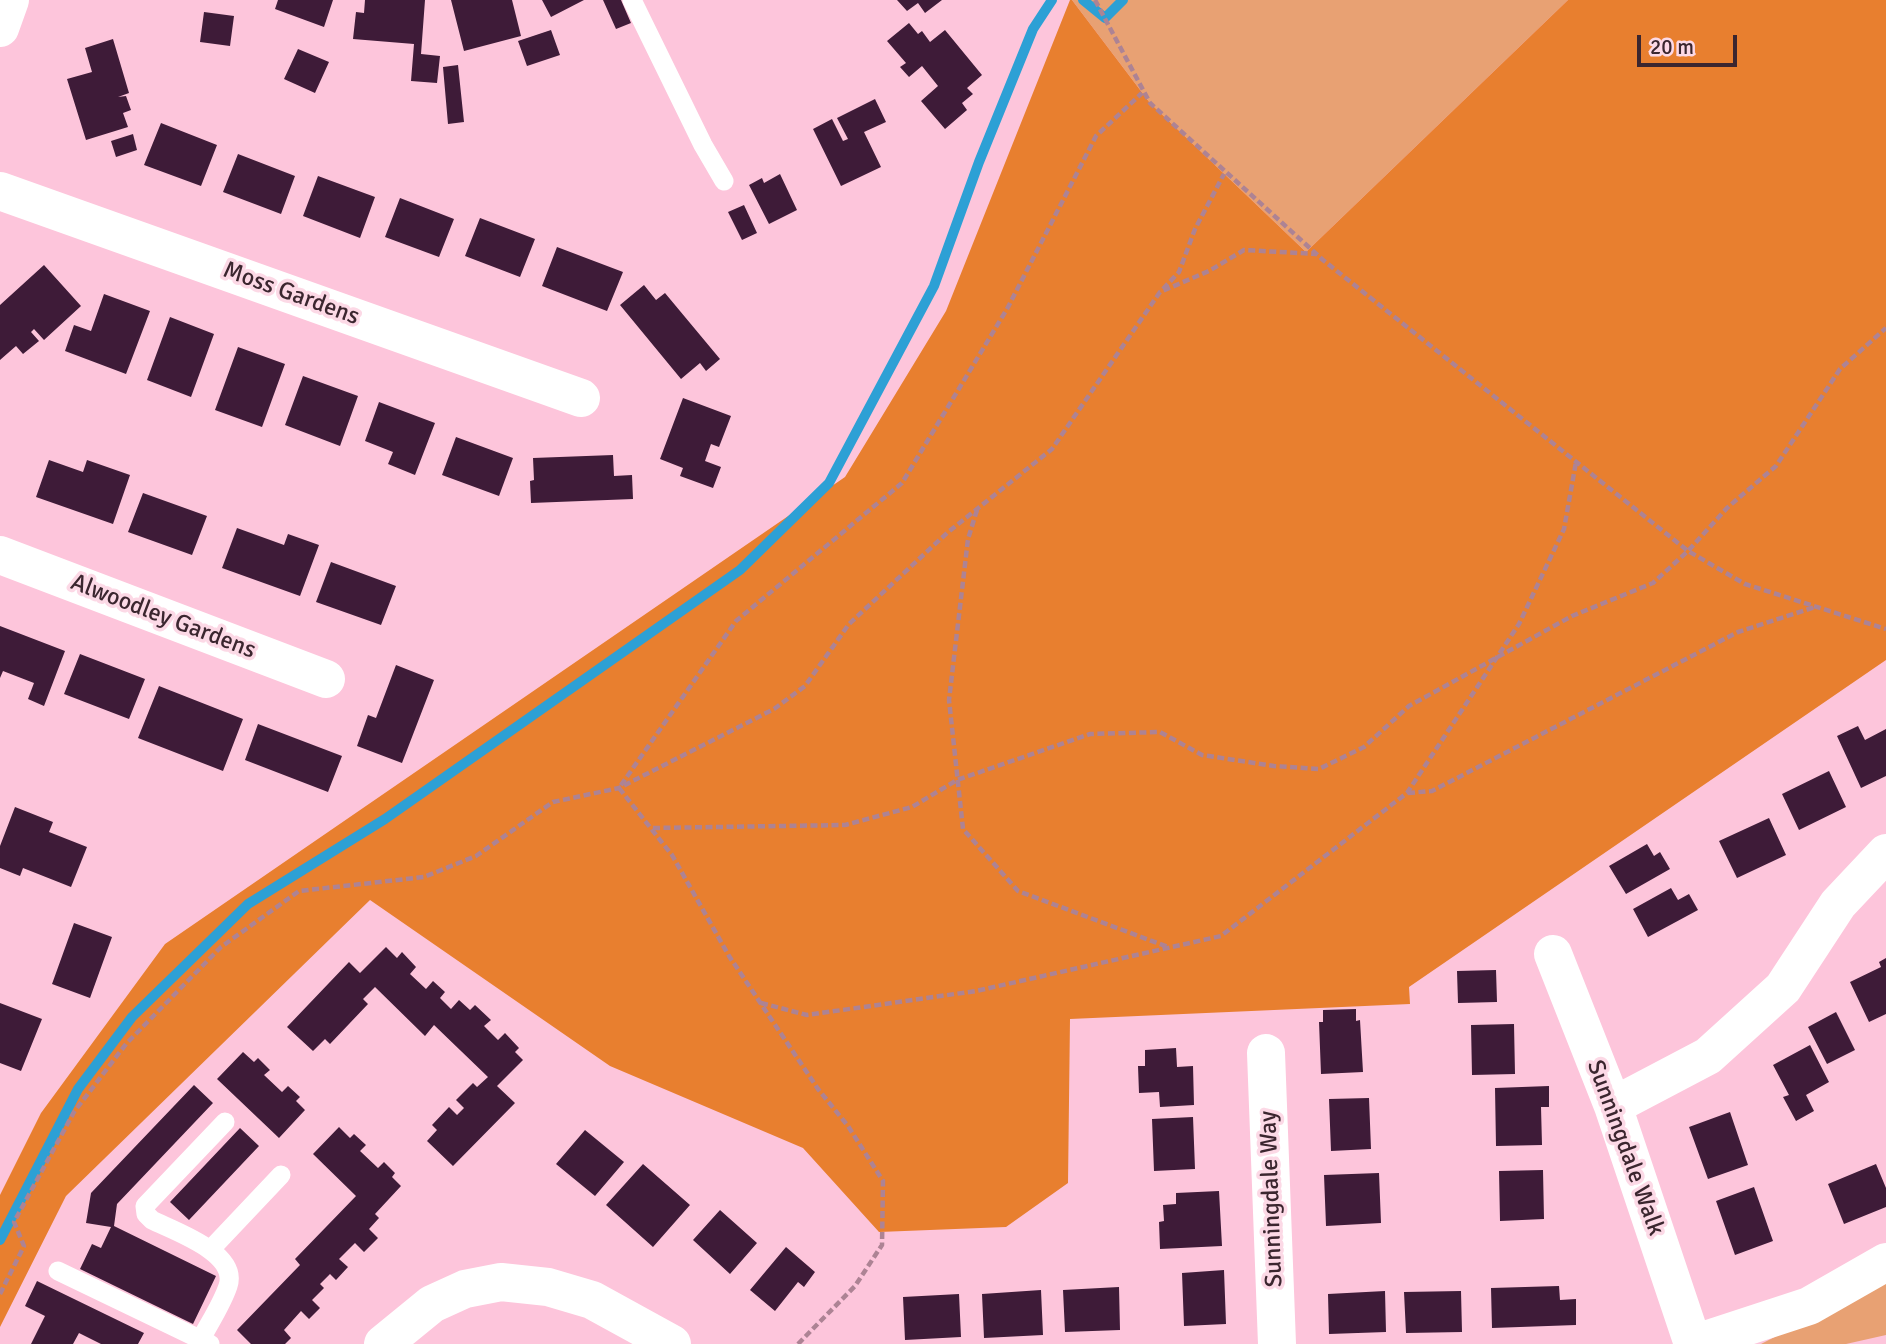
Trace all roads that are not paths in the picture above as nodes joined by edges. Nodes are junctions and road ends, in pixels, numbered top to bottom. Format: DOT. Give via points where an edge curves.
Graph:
graph roads {
  1 [pos="10,0"];
  2 [pos="632,0"];
  3 [pos="0,28"];
  4 [pos="724,181"];
  5 [pos="0,191"];
  6 [pos="582,398"];
  7 [pos="0,555"];
  8 [pos="326,678"];
  9 [pos="1886,853"];
  10 [pos="1553,954"];
  11 [pos="1266,1053"];
  12 [pos="1613,1107"];
  13 [pos="225,1122"];
  14 [pos="281,1175"];
  15 [pos="211,1249"];
  16 [pos="1886,1262"];
  17 [pos="58,1271"];
  18 [pos="206,1342"];
  19 [pos="383,1344"];
  20 [pos="672,1344"];
  21 [pos="1278,1344"];
  22 [pos="1693,1344"];
  1 -- 3 [label="street"];
  2 -- 4 [label="lane"];
  5 -- 6 [label="street, Moss Gardens"];
  7 -- 8 [label="street, Alwoodley Gardens"];
  9 -- 12 [label="street" via="1838,904 1783,988 1708,1056"];
  10 -- 12 [label="street, Sunningdale Walk"];
  11 -- 21 [label="street, Sunningdale Way"];
  12 -- 22 [label="street, Sunningdale Walk"];
  13 -- 15 [label="lane" via="145,1206 152,1220"];
  14 -- 15 [label="lane"];
  15 -- 18 [label="lane" via="226,1266 229,1284"];
  16 -- 22 [label="street" via="1809,1306"];
  17 -- 18 [label="lane"];
  19 -- 20 [label="street" via="432,1304 465,1289 501,1282 548,1287 592,1300"];
}
